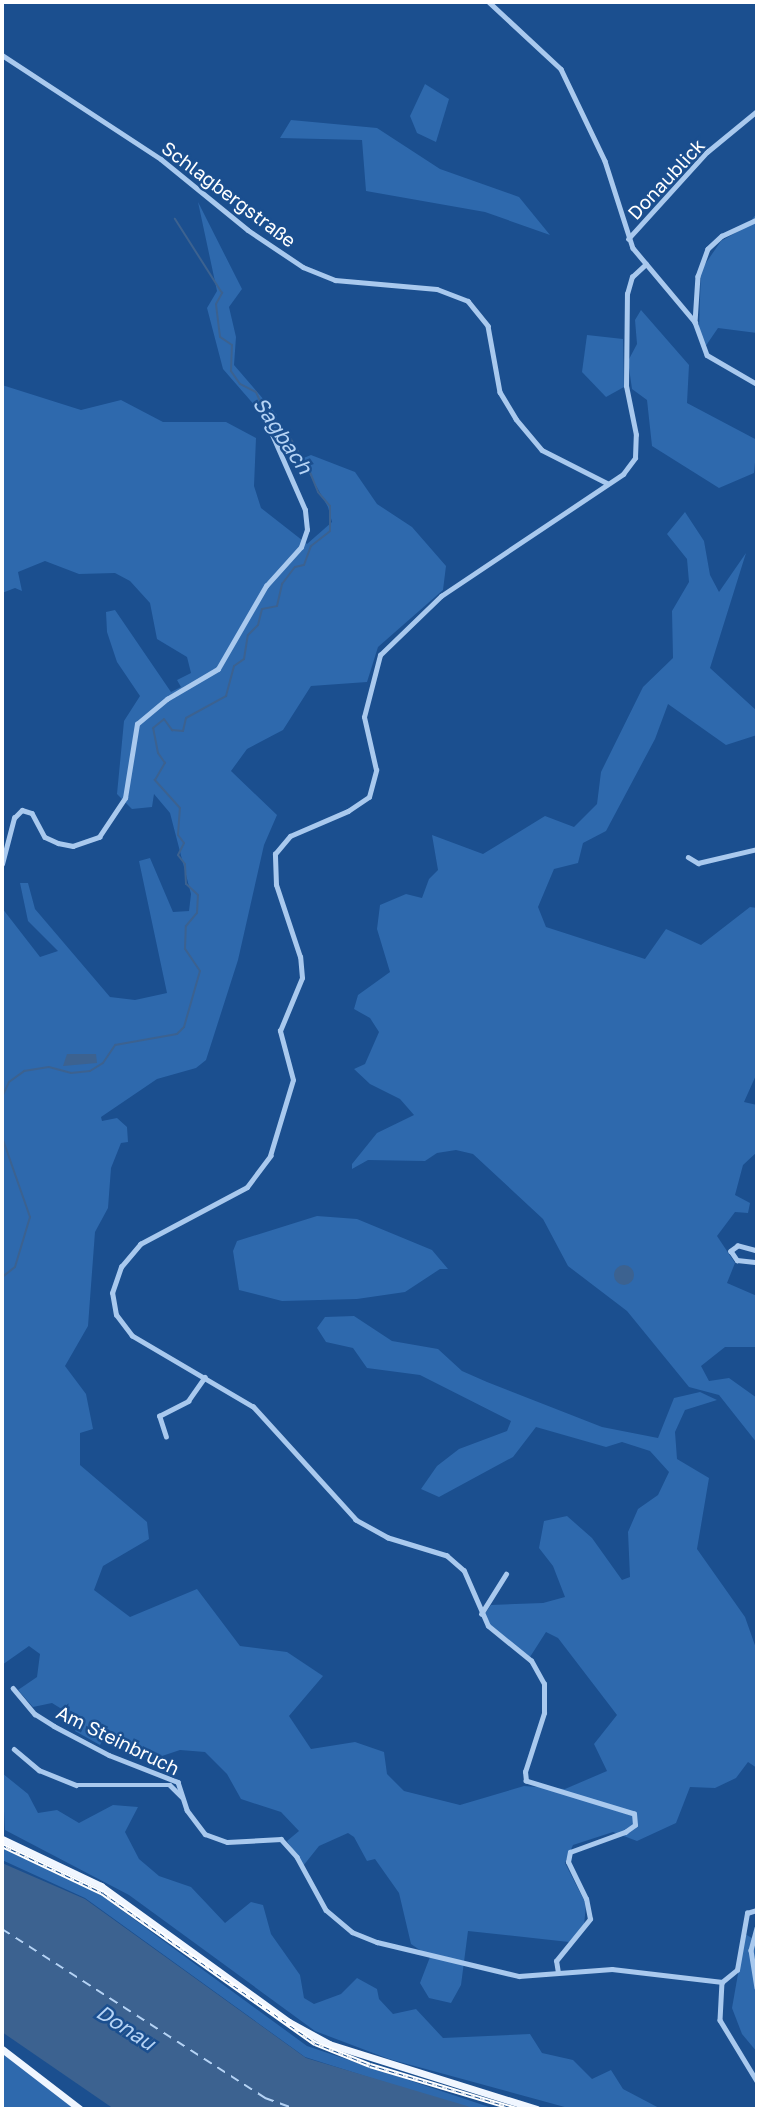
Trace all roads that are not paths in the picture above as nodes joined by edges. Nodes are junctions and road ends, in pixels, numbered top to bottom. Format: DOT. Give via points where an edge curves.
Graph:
graph roads {
  1 [pos="489,2"];
  2 [pos="2,55"];
  3 [pos="757,111"];
  4 [pos="757,220"];
  5 [pos="628,239"];
  6 [pos="646,264"];
  7 [pos="695,322"];
  8 [pos="757,384"];
  9 [pos="272,435"];
  10 [pos="607,483"];
  11 [pos="757,849"];
  12 [pos="688,857"];
  13 [pos="2,864"];
  14 [pos="757,1251"];
  15 [pos="757,1262"];
  16 [pos="205,1377"];
  17 [pos="166,1437"];
  18 [pos="506,1574"];
  19 [pos="481,1614"];
  20 [pos="13,1688"];
  21 [pos="14,1749"];
  22 [pos="183,1800"];
  23 [pos="2,1839"];
  24 [pos="757,1910"];
  25 [pos="757,1928"];
  26 [pos="558,1973"];
  27 [pos="722,1982"];
  28 [pos="757,1988"];
  29 [pos="2,2049"];
  30 [pos="757,2081"];
  31 [pos="80,2109"];
  32 [pos="537,2109"];
  1 -- 5 [label="street" via="563,72 605,160"];
  2 -- 10 [label="street, Schlagbergstraße" via="161,159 248,230 303,267 335,280 437,289 468,300 488,327 500,392 516,418 542,450"];
  3 -- 5 [label="street, Donaublick" via="707,152"];
  4 -- 7 [label="street" via="722,236 708,249 698,276"];
  5 -- 6 [label="street"];
  6 -- 7 [label="street"];
  6 -- 10 [label="street" via="630,281 626,313 626,386 637,448 630,467"];
  7 -- 8 [label="street" via="707,355"];
  9 -- 13 [label="street" via="305,510 307,530 301,547 262,592 218,669 167,699 137,724 125,798 99,837 73,846 58,844 45,837 32,813 22,810 15,816"];
  10 -- 16 [label="street" via="458,583 385,646 374,668 364,717 376,770 369,797 278,846 276,885 300,957 302,978 280,1031 293,1080 270,1156 247,1186 145,1239 121,1267 112,1293 116,1315 132,1336"];
  11 -- 12 [label="street" via="698,863"];
  14 -- 15 [label="street" via="735,1246 731,1251 737,1260"];
  16 -- 17 [label="street" via="188,1401 159,1416"];
  16 -- 19 [label="street" via="253,1407 356,1520 457,1563"];
  18 -- 19 [label="street"];
  19 -- 26 [label="street" via="495,1633 537,1668 544,1684 544,1713 526,1782 629,1811 636,1819 625,1832 570,1852 568,1862 590,1919 556,1961"];
  20 -- 22 [label="street, Am Steinbruch" via="35,1714 54,1726 178,1782"];
  21 -- 22 [label="street" via="39,1770 76,1785 170,1785"];
  22 -- 26 [label="street, Am Steinbruch" via="197,1826 218,1840 272,1838 288,1845 326,1910 362,1936 519,1976"];
  23 -- 32 [label="main road" via="101,1886 289,2022 329,2045"];
  24 -- 27 [label="street" via="747,1913 737,1970"];
  25 -- 28 [label="street" via="751,1950"];
  26 -- 27 [label="street, Am Steinbruch" via="612,1969"];
  27 -- 30 [label="street" via="720,2021"];
  29 -- 31 [label="main road"];
}
